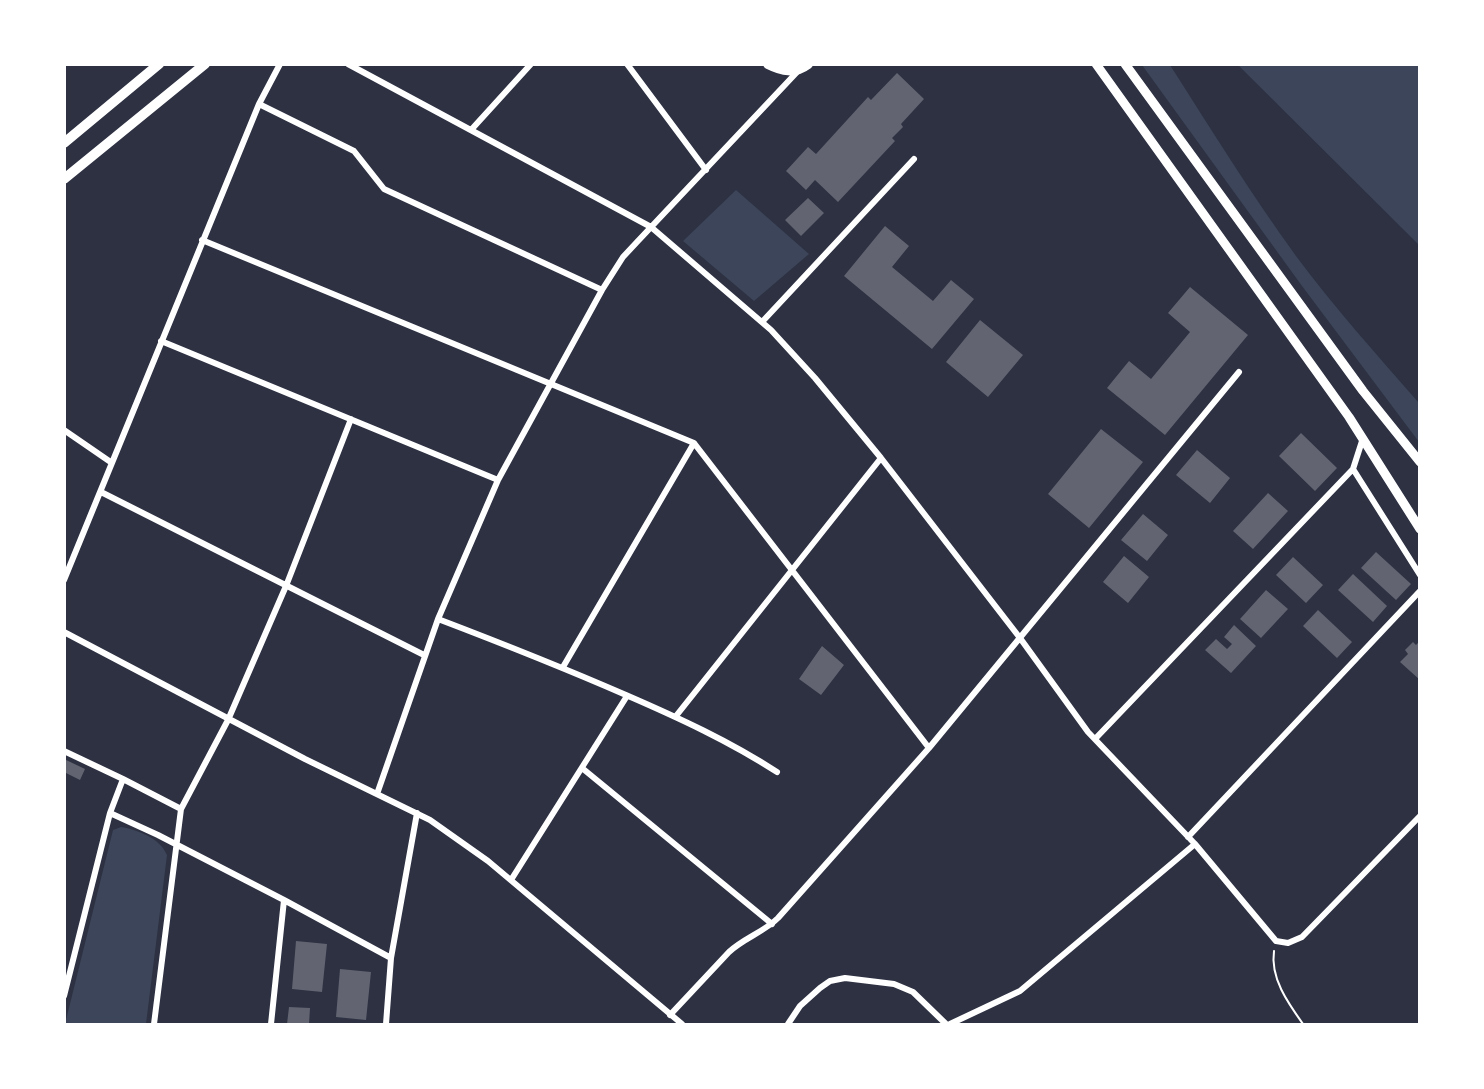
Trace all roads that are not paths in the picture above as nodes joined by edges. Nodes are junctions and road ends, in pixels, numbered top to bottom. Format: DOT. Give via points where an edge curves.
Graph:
graph roads {
  1 [pos="159,64"];
  2 [pos="205,64"];
  3 [pos="280,64"];
  4 [pos="348,64"];
  5 [pos="531,64"];
  6 [pos="627,64"];
  7 [pos="768,64"];
  8 [pos="1096,64"];
  9 [pos="1125,64"];
  10 [pos="804,68"];
  11 [pos="259,104"];
  12 [pos="471,130"];
  13 [pos="64,143"];
  14 [pos="914,159"];
  15 [pos="706,170"];
  16 [pos="64,179"];
  17 [pos="651,227"];
  18 [pos="202,240"];
  19 [pos="602,290"];
  20 [pos="762,322"];
  21 [pos="161,341"];
  22 [pos="1239,372"];
  23 [pos="551,383"];
  24 [pos="351,419"];
  25 [pos="64,430"];
  26 [pos="1363,438"];
  27 [pos="694,443"];
  28 [pos="881,458"];
  29 [pos="1419,462"];
  30 [pos="112,463"];
  31 [pos="1353,469"];
  32 [pos="498,480"];
  33 [pos="101,492"];
  34 [pos="1419,529"];
  35 [pos="792,569"];
  36 [pos="1419,575"];
  37 [pos="64,579"];
  38 [pos="286,586"];
  39 [pos="1419,591"];
  40 [pos="438,619"];
  41 [pos="64,632"];
  42 [pos="1020,638"];
  43 [pos="424,655"];
  44 [pos="563,667"];
  45 [pos="627,696"];
  46 [pos="676,716"];
  47 [pos="228,720"];
  48 [pos="1095,739"];
  49 [pos="929,748"];
  50 [pos="64,751"];
  51 [pos="582,768"];
  52 [pos="777,772"];
  53 [pos="123,780"];
  54 [pos="377,794"];
  55 [pos="181,809"];
  56 [pos="110,813"];
  57 [pos="417,813"];
  58 [pos="1419,816"];
  59 [pos="1188,837"];
  60 [pos="175,844"];
  61 [pos="1195,844"];
  62 [pos="511,880"];
  63 [pos="284,900"];
  64 [pos="772,924"];
  65 [pos="391,958"];
  66 [pos="64,996"];
  67 [pos="670,1015"];
  68 [pos="154,1024"];
  69 [pos="271,1024"];
  70 [pos="386,1024"];
  71 [pos="682,1024"];
  72 [pos="788,1024"];
  73 [pos="948,1024"];
  1 -- 13 [label="highway"];
  2 -- 16 [label="highway"];
  3 -- 11 [label="street"];
  4 -- 12 [label="street"];
  5 -- 12 [label="street"];
  6 -- 15 [label="street"];
  7 -- 10 [label="highway" via="787,71"];
  8 -- 26 [label="main road"];
  9 -- 29 [label="main road"];
  10 -- 15 [label="street"];
  11 -- 18 [label="street"];
  11 -- 19 [label="street" via="354,151 384,189"];
  12 -- 17 [label="street"];
  14 -- 20 [label="street"];
  15 -- 17 [label="street"];
  17 -- 19 [label="street" via="623,257"];
  17 -- 20 [label="street"];
  18 -- 21 [label="street"];
  18 -- 23 [label="street"];
  19 -- 23 [label="street"];
  20 -- 28 [label="street"];
  21 -- 24 [label="street"];
  21 -- 30 [label="street"];
  22 -- 42 [label="street"];
  23 -- 27 [label="street"];
  23 -- 32 [label="street"];
  24 -- 32 [label="street"];
  24 -- 38 [label="street"];
  25 -- 30 [label="street"];
  26 -- 31 [label="street"];
  26 -- 34 [label="main road"];
  27 -- 35 [label="street"];
  27 -- 44 [label="street"];
  28 -- 35 [label="street"];
  28 -- 42 [label="street"];
  30 -- 33 [label="street"];
  31 -- 36 [label="street"];
  31 -- 48 [label="street"];
  32 -- 40 [label="street"];
  33 -- 37 [label="street"];
  33 -- 38 [label="street"];
  35 -- 46 [label="street"];
  35 -- 49 [label="street"];
  38 -- 43 [label="street"];
  38 -- 47 [label="street"];
  39 -- 59 [label="street"];
  40 -- 43 [label="street"];
  40 -- 44 [label="street"];
  41 -- 47 [label="street"];
  42 -- 48 [label="street"];
  42 -- 49 [label="street"];
  43 -- 54 [label="street"];
  44 -- 45 [label="street"];
  45 -- 46 [label="street"];
  45 -- 51 [label="street"];
  46 -- 52 [label="street" via="728,741"];
  47 -- 54 [label="street"];
  47 -- 55 [label="street"];
  48 -- 59 [label="street"];
  49 -- 64 [label="street"];
  50 -- 53 [label="street"];
  51 -- 62 [label="street"];
  51 -- 64 [label="street"];
  53 -- 55 [label="street"];
  53 -- 56 [label="street"];
  54 -- 57 [label="street"];
  55 -- 60 [label="street"];
  56 -- 60 [label="street"];
  56 -- 66 [label="street"];
  57 -- 62 [label="street"];
  57 -- 65 [label="street"];
  58 -- 61 [label="street" via="1302,938 1288,943 1276,941"];
  59 -- 61 [label="street"];
  60 -- 63 [label="street"];
  60 -- 68 [label="street"];
  61 -- 73 [label="street" via="1020,991"];
  62 -- 67 [label="street"];
  63 -- 65 [label="street"];
  63 -- 69 [label="street"];
  64 -- 67 [label="street" via="739,943"];
  65 -- 70 [label="street"];
  67 -- 71 [label="street"];
  72 -- 73 [label="street" via="820,988 845,978 894,984 913,992"];
}
